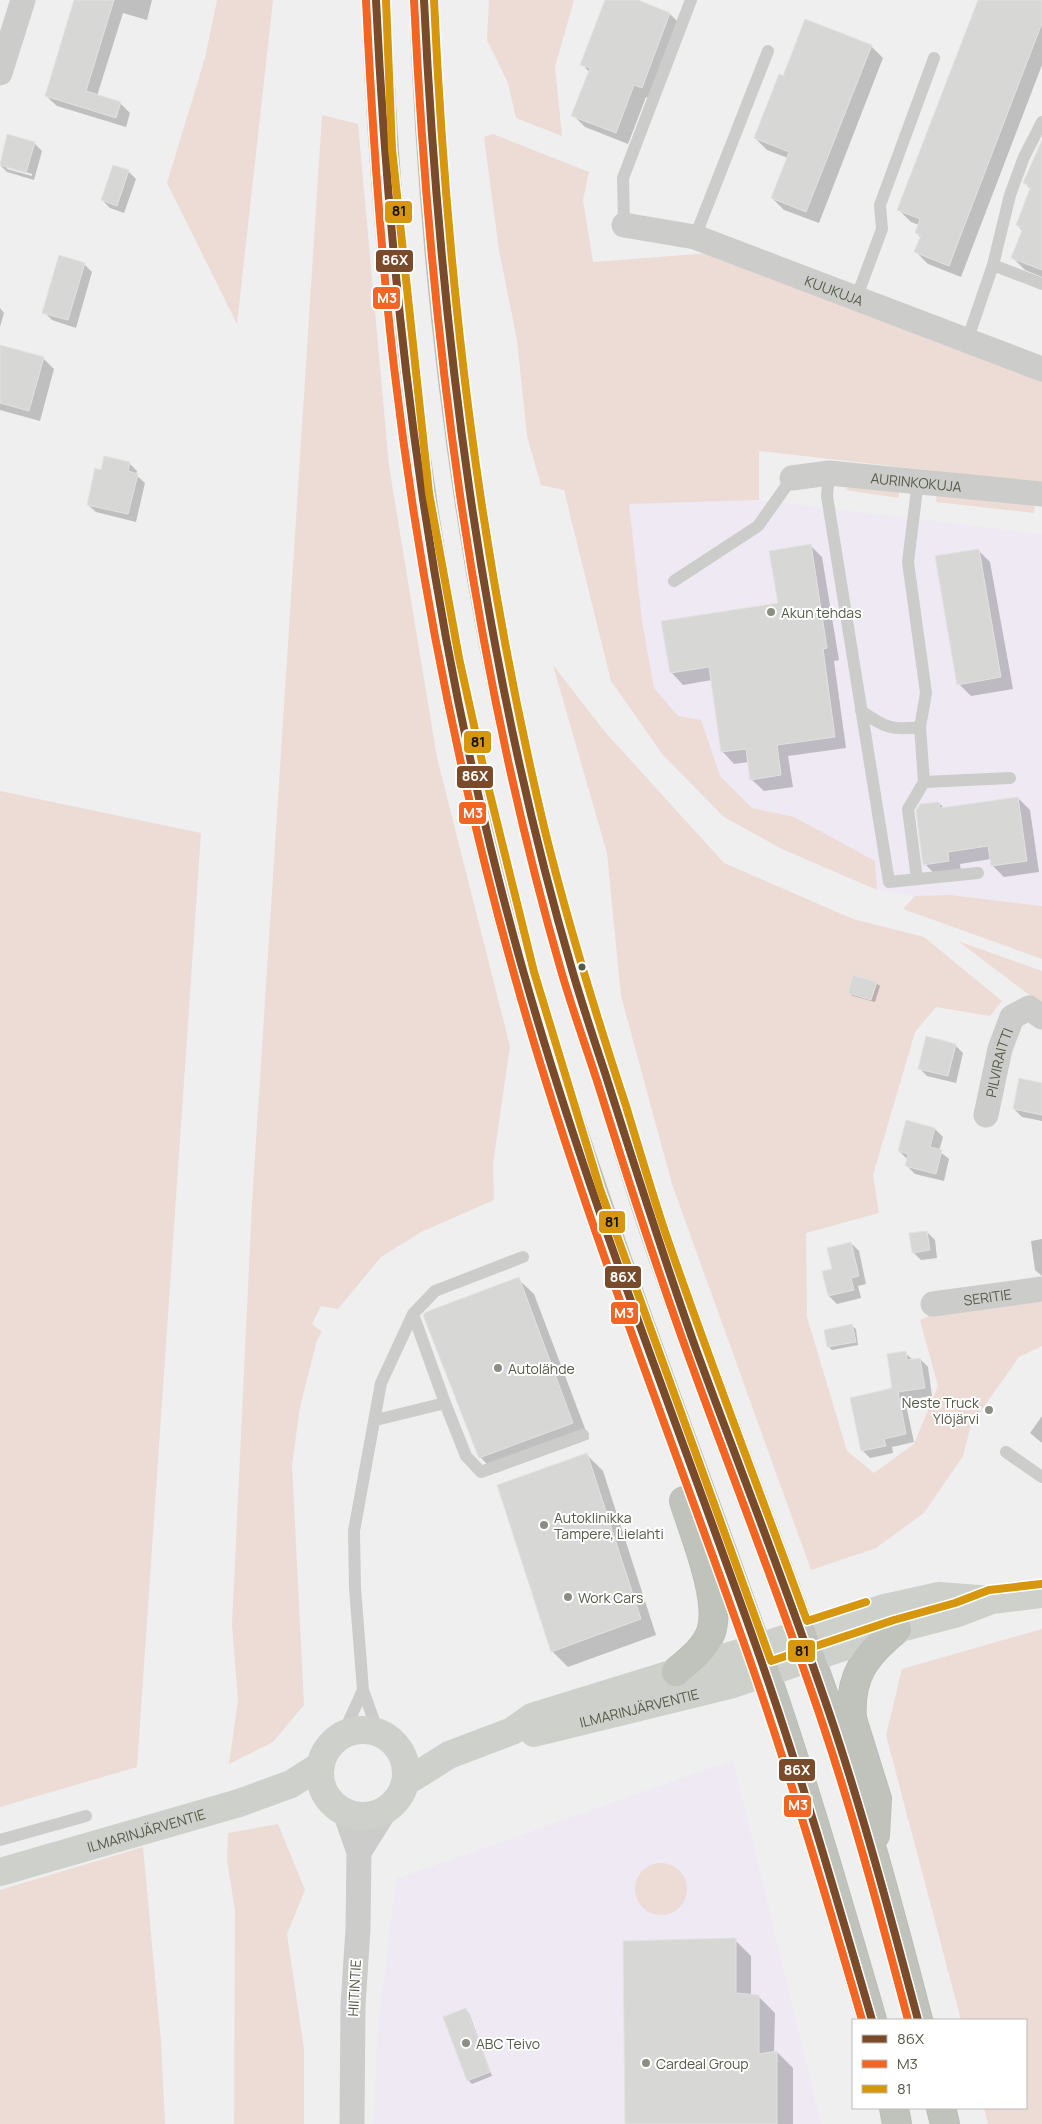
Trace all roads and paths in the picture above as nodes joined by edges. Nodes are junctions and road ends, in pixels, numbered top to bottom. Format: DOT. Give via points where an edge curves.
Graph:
graph roads {
  1 [pos="23,0"];
  2 [pos="376,0"];
  3 [pos="424,0"];
  4 [pos="691,0"];
  5 [pos="768,52"];
  6 [pos="934,58"];
  7 [pos="0,73"];
  8 [pos="1042,122"];
  9 [pos="624,225"];
  10 [pos="695,237"];
  11 [pos="993,265"];
  12 [pos="1042,284"];
  13 [pos="856,299"];
  14 [pos="967,340"];
  15 [pos="1042,369"];
  16 [pos="829,473"];
  17 [pos="792,478"];
  18 [pos="918,481"];
  19 [pos="1042,494"];
  20 [pos="674,581"];
  21 [pos="861,711"];
  22 [pos="920,727"];
  23 [pos="1010,778"];
  24 [pos="924,782"];
  25 [pos="978,873"];
  26 [pos="917,880"];
  27 [pos="1042,1017"];
  28 [pos="986,1115"];
  29 [pos="523,1257"];
  30 [pos="1042,1289"];
  31 [pos="933,1304"];
  32 [pos="413,1314"];
  33 [pos="445,1403"];
  34 [pos="670,1410"];
  35 [pos="376,1420"];
  36 [pos="583,1435"];
  37 [pos="1006,1452"];
  38 [pos="1042,1477"];
  39 [pos="1042,1594"];
  40 [pos="992,1600"];
  41 [pos="897,1629"];
  42 [pos="802,1633"];
  43 [pos="756,1648"];
  44 [pos="811,1659"];
  45 [pos="676,1672"];
  46 [pos="765,1674"];
  47 [pos="363,1690"];
  48 [pos="512,1731"];
  49 [pos="344,1734"];
  50 [pos="389,1740"];
  51 [pos="449,1755"];
  52 [pos="320,1765"];
  53 [pos="406,1782"];
  54 [pos="291,1784"];
  55 [pos="336,1805"];
  56 [pos="386,1809"];
  57 [pos="86,1816"];
  58 [pos="0,1840"];
  59 [pos="359,1852"];
  60 [pos="875,1854"];
  61 [pos="0,1872"];
  62 [pos="872,2019"];
  63 [pos="918,2019"];
  64 [pos="894,2109"];
  65 [pos="941,2109"];
  66 [pos="352,2124"];
  67 [pos="898,2124"];
  68 [pos="945,2124"];
  1 -- 7 [label="street"];
  2 -- 34 [label="highway" via="382,150 419,494 450,660 524,974 591,1192"];
  3 -- 42 [label="highway" via="430,143 443,286 468,488 493,644 518,759 567,954 658,1243"];
  4 -- 9 [label="lane" via="623,178"];
  5 -- 10 [label="lane"];
  6 -- 13 [label="lane" via="880,205 882,229"];
  8 -- 11 [label="lane" via="1010,195"];
  9 -- 10 [label="street, KUUKUJA"];
  10 -- 13 [label="street, KUUKUJA"];
  11 -- 12 [label="lane"];
  11 -- 14 [label="lane"];
  13 -- 14 [label="street, KUUKUJA"];
  14 -- 15 [label="street, KUUKUJA"];
  16 -- 17 [label="street, AURINKOKUJA"];
  16 -- 18 [label="street, AURINKOKUJA"];
  16 -- 21 [label="lane" via="827,496"];
  17 -- 20 [label="lane" via="758,526"];
  18 -- 19 [label="street, AURINKOKUJA"];
  18 -- 22 [label="lane" via="908,562 926,693"];
  21 -- 22 [label="lane" via="883,726 901,730"];
  21 -- 26 [label="lane" via="889,882"];
  22 -- 24 [label="lane"];
  23 -- 24 [label="lane"];
  24 -- 26 [label="lane" via="908,809"];
  25 -- 26 [label="lane"];
  27 -- 28 [label="street, PILVIRAITTI" via="1029,1008 1012,1018 1000,1049"];
  29 -- 32 [label="lane" via="435,1291"];
  30 -- 31 [label="street, SERITIE"];
  32 -- 33 [label="lane"];
  32 -- 35 [label="lane" via="381,1383"];
  33 -- 35 [label="lane"];
  33 -- 36 [label="lane" via="466,1456 481,1472"];
  34 -- 43 [label="highway"];
  34 -- 45 [label="highway" via="665,1439 711,1588 714,1612 711,1632 700,1650"];
  35 -- 47 [label="lane" via="354,1531 354,1588"];
  37 -- 38 [label="lane"];
  39 -- 40 [label="main road"];
  40 -- 41 [label="main road, ILMARINJÄRVENTIE" via="958,1613"];
  40 -- 42 [label="main road, ILMARINJÄRVENTIE" via="939,1596"];
  41 -- 44 [label="main road, ILMARINJÄRVENTIE"];
  41 -- 60 [label="highway" via="864,1661 858,1672 851,1708 877,1799"];
  42 -- 43 [label="main road, ILMARINJÄRVENTIE"];
  42 -- 44 [label="highway"];
  43 -- 45 [label="main road, ILMARINJÄRVENTIE"];
  43 -- 46 [label="highway"];
  44 -- 46 [label="main road, ILMARINJÄRVENTIE"];
  44 -- 60 [label="highway"];
  45 -- 48 [label="main road, ILMARINJÄRVENTIE" via="532,1717"];
  46 -- 48 [label="main road, ILMARINJÄRVENTIE" via="538,1733"];
  46 -- 62 [label="highway" via="797,1768"];
  47 -- 49 [label="lane"];
  47 -- 50 [label="lane"];
  48 -- 51 [label="main road, ILMARINJÄRVENTIE"];
  49 -- 50 [label="main road" via="355,1730"];
  49 -- 52 [label="main road" via="333,1742"];
  50 -- 51 [label="main road, ILMARINJÄRVENTIE"];
  50 -- 53 [label="main road" via="404,1759"];
  51 -- 53 [label="main road, ILMARINJÄRVENTIE"];
  52 -- 54 [label="main road, ILMARINJÄRVENTIE"];
  52 -- 55 [label="main road" via="321,1782"];
  53 -- 56 [label="main road" via="395,1802"];
  54 -- 55 [label="main road"];
  54 -- 61 [label="main road, ILMARINJÄRVENTIE" via="239,1803"];
  55 -- 56 [label="main road" via="359,1816 373,1815"];
  55 -- 59 [label="street, HIITINTIE"];
  56 -- 59 [label="street"];
  57 -- 58 [label="lane"];
  59 -- 66 [label="street, HIITINTIE"];
  60 -- 63 [label="highway"];
  64 -- 67 [label="highway"];
  65 -- 68 [label="highway"];
}
